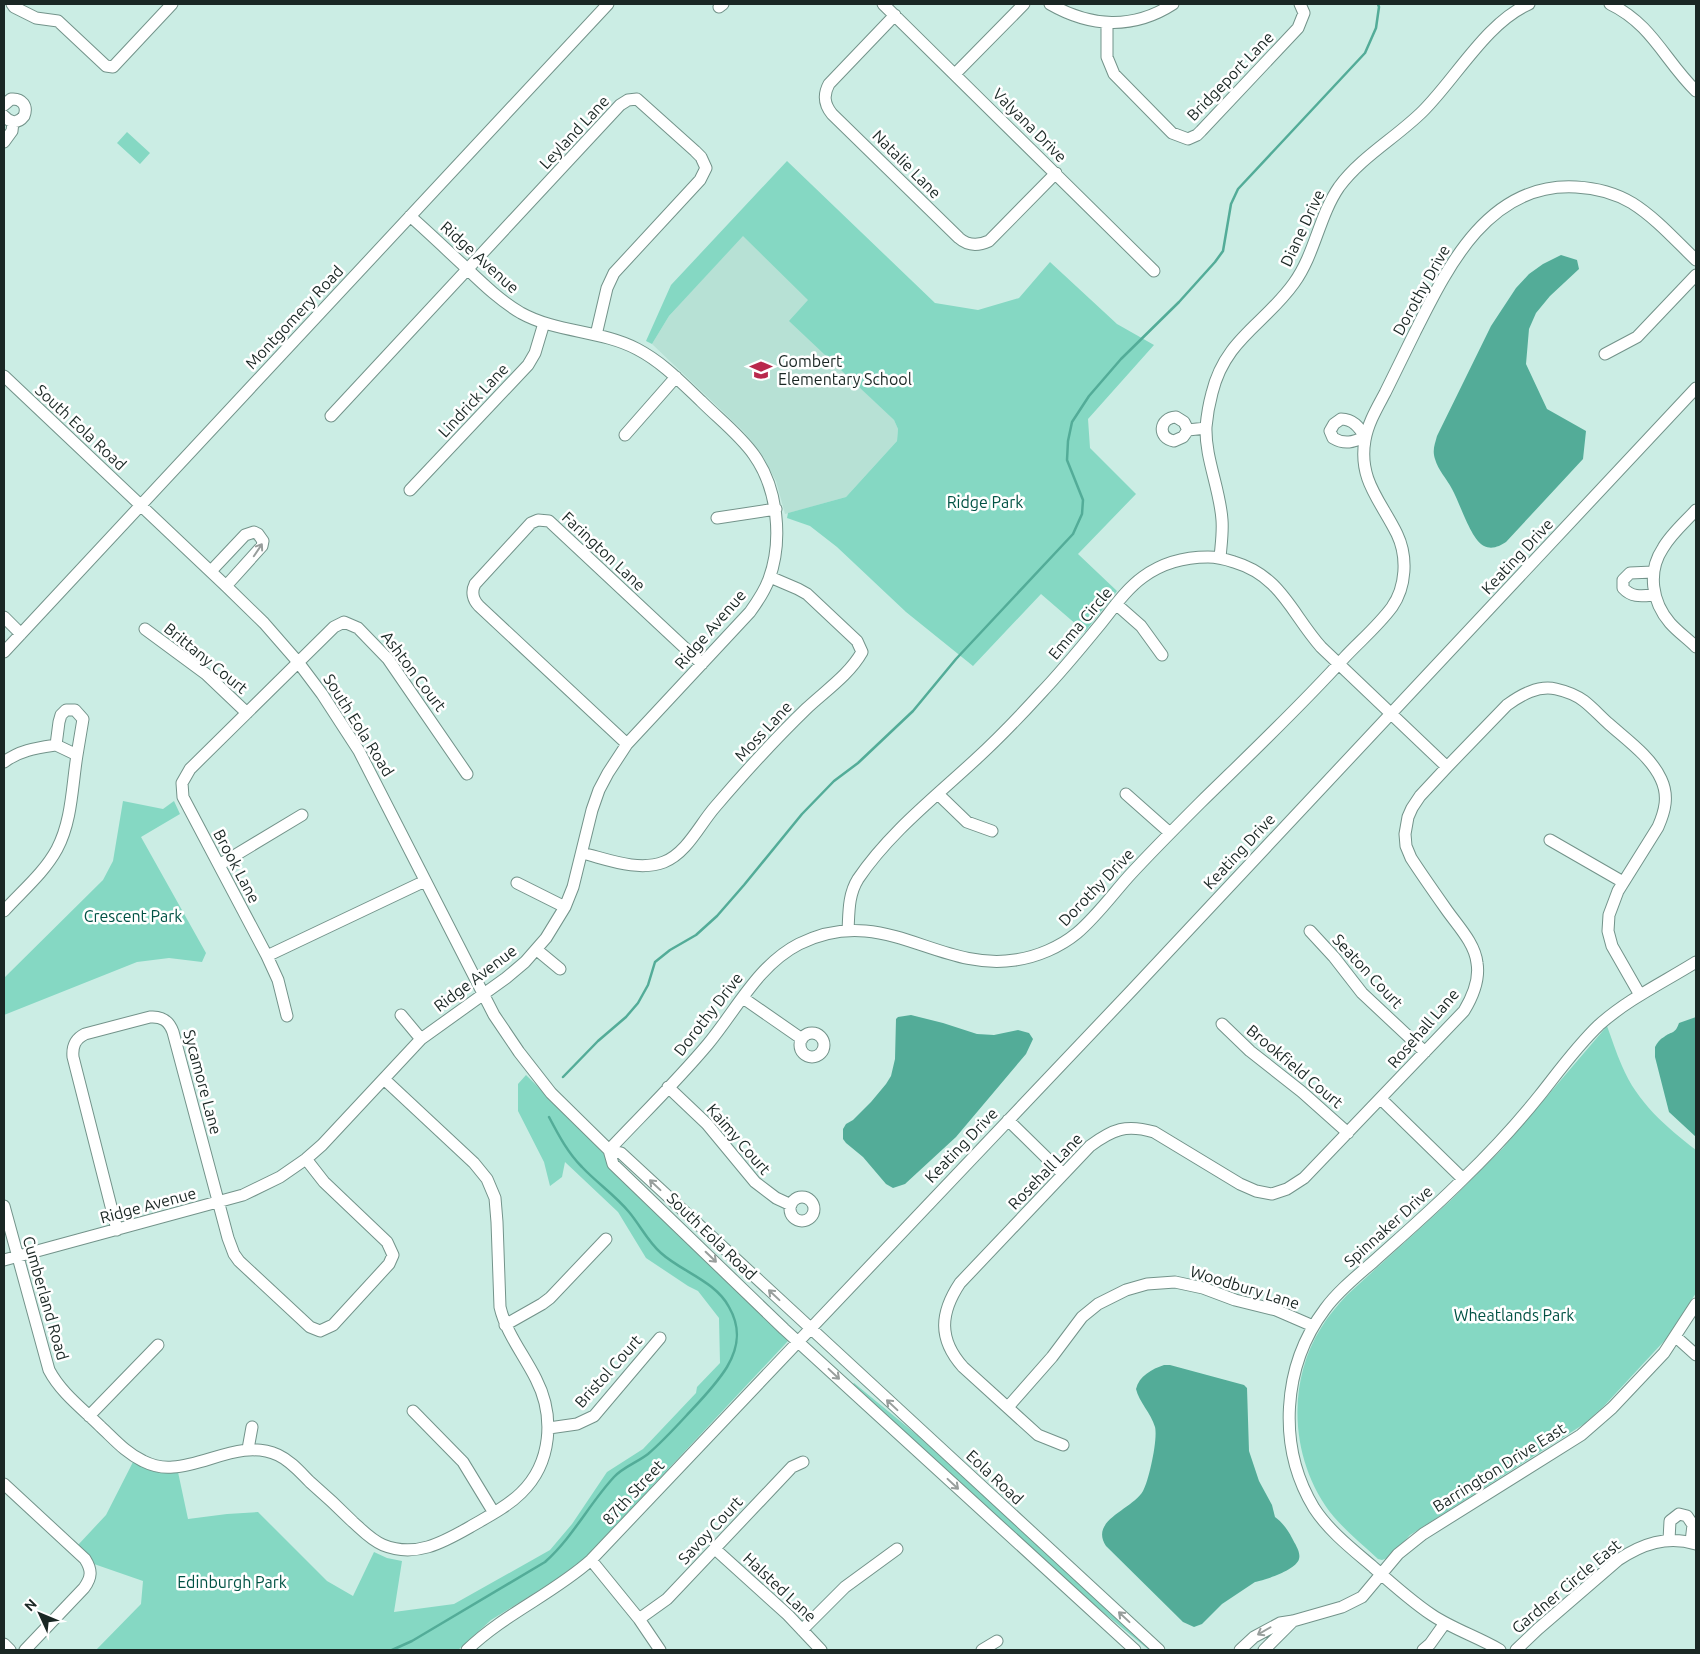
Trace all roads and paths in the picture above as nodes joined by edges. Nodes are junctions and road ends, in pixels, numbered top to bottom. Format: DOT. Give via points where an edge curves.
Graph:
graph roads {
  1 [pos="12,4"];
  2 [pos="172,4"];
  3 [pos="608,4"];
  4 [pos="882,4"];
  5 [pos="1024,4"];
  6 [pos="1050,4"];
  7 [pos="1173,4"];
  8 [pos="1300,4"];
  9 [pos="1529,4"];
  10 [pos="1610,4"];
  11 [pos="895,15"];
  12 [pos="1107,23"];
  13 [pos="955,74"];
  14 [pos="1696,91"];
  15 [pos="4,105"];
  16 [pos="8,119"];
  17 [pos="4,142"];
  18 [pos="1056,173"];
  19 [pos="410,216"];
  20 [pos="1696,260"];
  21 [pos="468,269"];
  22 [pos="1154,271"];
  23 [pos="1696,276"];
  24 [pos="544,323"];
  25 [pos="596,335"];
  26 [pos="1605,354"];
  27 [pos="4,376"];
  28 [pos="676,377"];
  29 [pos="1696,388"];
  30 [pos="331,416"];
  31 [pos="1206,428"];
  32 [pos="1188,430"];
  33 [pos="625,435"];
  34 [pos="410,490"];
  35 [pos="140,506"];
  36 [pos="776,509"];
  37 [pos="1696,510"];
  38 [pos="716,518"];
  39 [pos="1220,558"];
  40 [pos="210,571"];
  41 [pos="770,577"];
  42 [pos="1653,578"];
  43 [pos="226,586"];
  44 [pos="1655,595"];
  45 [pos="1116,604"];
  46 [pos="4,617"];
  47 [pos="145,629"];
  48 [pos="21,634"];
  49 [pos="1696,647"];
  50 [pos="4,652"];
  51 [pos="1162,654"];
  52 [pos="298,662"];
  53 [pos="702,664"];
  54 [pos="1340,664"];
  55 [pos="247,713"];
  56 [pos="1392,713"];
  57 [pos="627,744"];
  58 [pos="56,745"];
  59 [pos="77,755"];
  60 [pos="4,762"];
  61 [pos="1447,767"];
  62 [pos="467,774"];
  63 [pos="938,794"];
  64 [pos="1126,794"];
  65 [pos="302,815"];
  66 [pos="992,831"];
  67 [pos="1170,833"];
  68 [pos="1550,840"];
  69 [pos="582,853"];
  70 [pos="219,866"];
  71 [pos="425,881"];
  72 [pos="1623,882"];
  73 [pos="518,883"];
  74 [pos="565,906"];
  75 [pos="4,911"];
  76 [pos="848,931"];
  77 [pos="1310,931"];
  78 [pos="537,950"];
  79 [pos="267,956"];
  80 [pos="1696,962"];
  81 [pos="560,969"];
  82 [pos="483,994"];
  83 [pos="1640,995"];
  84 [pos="743,998"];
  85 [pos="401,1015"];
  86 [pos="287,1016"];
  87 [pos="1222,1024"];
  88 [pos="421,1039"];
  89 [pos="802,1039"];
  90 [pos="1425,1052"];
  91 [pos="384,1079"];
  92 [pos="668,1087"];
  93 [pos="1381,1099"];
  94 [pos="1008,1120"];
  95 [pos="1348,1133"];
  96 [pos="609,1150"];
  97 [pos="306,1159"];
  98 [pos="1063,1174"];
  99 [pos="1463,1179"];
  100 [pos="218,1202"];
  101 [pos="791,1205"];
  102 [pos="4,1206"];
  103 [pos="117,1230"];
  104 [pos="606,1240"];
  105 [pos="17,1257"];
  106 [pos="4,1260"];
  107 [pos="1696,1304"];
  108 [pos="505,1325"];
  109 [pos="1313,1326"];
  110 [pos="804,1335"];
  111 [pos="1676,1337"];
  112 [pos="660,1338"];
  113 [pos="158,1346"];
  114 [pos="1696,1355"];
  115 [pos="1008,1407"];
  116 [pos="412,1411"];
  117 [pos="89,1416"];
  118 [pos="252,1427"];
  119 [pos="549,1428"];
  120 [pos="1063,1445"];
  121 [pos="248,1449"];
  122 [pos="803,1462"];
  123 [pos="4,1484"];
  124 [pos="494,1513"];
  125 [pos="1669,1540"];
  126 [pos="1694,1543"];
  127 [pos="715,1549"];
  128 [pos="897,1549"];
  129 [pos="591,1560"];
  130 [pos="1382,1575"];
  131 [pos="639,1619"];
  132 [pos="1293,1621"];
  133 [pos="1444,1623"];
  134 [pos="802,1630"];
  135 [pos="997,1641"];
  136 [pos="4,1644"];
  137 [pos="10,1650"];
  138 [pos="25,1650"];
  139 [pos="466,1650"];
  140 [pos="660,1650"];
  141 [pos="821,1650"];
  142 [pos="982,1650"];
  143 [pos="1135,1650"];
  144 [pos="1160,1650"];
  145 [pos="1240,1650"];
  146 [pos="1264,1650"];
  147 [pos="1423,1650"];
  148 [pos="1500,1650"];
  149 [pos="1516,1650"];
  1 -- 2 [label="street" via="36,18 58,21 106,66 113,66"];
  3 -- 19 [label="street, Montgomery Road"];
  4 -- 11 [label="street, Valyana Drive"];
  5 -- 13 [label="street"];
  6 -- 12 [label="street" via="1079,18"];
  7 -- 12 [label="street" via="1137,20"];
  8 -- 12 [label="street, Bridgeport Lane" via="1304,13 1298,28 1201,131 1188,139 1172,132 1114,74 1107,57"];
  9 -- 31 [label="street, Diane Drive" via="1496,25 1424,110 1355,169 1340,186 1295,282 1246,332 1223,364 1212,392"];
  10 -- 14 [label="street" via="1642,25"];
  11 -- 13 [label="street, Valyana Drive"];
  11 -- 18 [label="street, Natalie Lane" via="829,84 826,106 958,238 975,245 989,241"];
  13 -- 18 [label="street, Valyana Drive"];
  15 -- 16 [label="street" via="14,98 21,100 26,109 20,121"];
  16 -- 17 [label="street" via="12,131"];
  18 -- 22 [label="street, Valyana Drive"];
  19 -- 21 [label="street, Ridge Avenue"];
  19 -- 35 [label="street, Montgomery Road"];
  20 -- 54 [label="street, Dorothy Drive" via="1633,204 1607,192 1585,187 1561,187 1530,194 1511,202 1481,227 1450,266 1436,290 1365,437 1363,454 1368,481 1396,533 1405,565 1400,592 1391,608"];
  21 -- 24 [label="street, Ridge Avenue" via="508,305"];
  21 -- 25 [label="street, Leyland Lane" via="620,105 637,99 695,151 706,168 700,180 614,273 607,288"];
  21 -- 30 [label="street, Leyland Lane"];
  23 -- 26 [label="street" via="1637,337"];
  24 -- 25 [label="street, Ridge Avenue"];
  24 -- 34 [label="street, Lindrick Lane" via="535,353 528,364"];
  25 -- 28 [label="street, Ridge Avenue" via="637,349"];
  27 -- 35 [label="street, South Eola Road"];
  28 -- 33 [label="street"];
  28 -- 36 [label="street, Ridge Avenue" via="748,447 768,479"];
  29 -- 56 [label="street, Keating Drive"];
  31 -- 32 [label="street"];
  31 -- 39 [label="street, Diane Drive" via="1222,518"];
  35 -- 40 [label="street, South Eola Road"];
  35 -- 48 [label="street, Montgomery Road"];
  36 -- 38 [label="street"];
  36 -- 41 [label="street, Ridge Avenue" via="777,540"];
  37 -- 42 [label="street" via="1662,548"];
  39 -- 45 [label="street, Emma Circle" via="1183,560 1155,569"];
  39 -- 54 [label="street, Emma Circle" via="1241,564 1268,580 1286,598 1316,640"];
  40 -- 43 [label="street, South Eola Road"];
  43 -- 40 [label="street, one-way" via="262,546 263,541 258,534 245,535"];
  41 -- 53 [label="street, Ridge Avenue" via="750,612"];
  41 -- 69 [label="street, Moss Lane" via="803,592 857,641 862,652 855,665 803,712 723,797 674,857 644,866"];
  42 -- 44 [label="street"];
  42 -- 44 [label="street" via="1630,573 1623,580 1623,588 1636,596"];
  43 -- 52 [label="street, South Eola Road"];
  44 -- 49 [label="street" via="1671,624"];
  45 -- 51 [label="street" via="1141,626"];
  45 -- 63 [label="street, Emma Circle" via="1030,706"];
  46 -- 48 [label="street"];
  47 -- 55 [label="street, Brittany Court" via="206,674"];
  48 -- 50 [label="street, Montgomery Road"];
  52 -- 55 [label="street, Brook Lane"];
  52 -- 62 [label="street, Ashton Court" via="334,627 344,622 358,628 388,659"];
  52 -- 71 [label="street, South Eola Road" via="359,751"];
  53 -- 57 [label="street, Ridge Avenue"];
  53 -- 57 [label="street, Farington Lane" via="549,521 538,520 531,524 514,541 475,584 474,600"];
  54 -- 56 [label="street, Emma Circle"];
  54 -- 67 [label="street, Dorothy Drive"];
  55 -- 70 [label="street, Brook Lane" via="190,769 182,783 185,802"];
  56 -- 61 [label="street, Emma Circle"];
  56 -- 94 [label="street, Keating Drive"];
  57 -- 69 [label="street, Ridge Avenue" via="599,790"];
  58 -- 59 [label="street"];
  58 -- 59 [label="street" via="61,714 75,710 83,719"];
  58 -- 60 [label="street" via="29,749"];
  59 -- 75 [label="street" via="60,843 43,869"];
  61 -- 72 [label="street, Rosehall Lane" via="1518,697 1531,691 1555,688 1583,701 1644,756 1661,780 1665,793 1666,805 1658,827"];
  61 -- 90 [label="street, Rosehall Lane" via="1412,808 1405,834 1406,846 1410,858 1472,949 1478,962 1478,978 1464,1010"];
  63 -- 66 [label="street" via="967,822"];
  63 -- 76 [label="street, Emma Circle" via="895,836 858,880 850,896"];
  64 -- 67 [label="street"];
  65 -- 70 [label="street"];
  67 -- 76 [label="street, Dorothy Drive" via="1078,932 1067,941 1032,957 1001,962 970,959 886,933"];
  68 -- 72 [label="street"];
  69 -- 74 [label="street, Ridge Avenue"];
  70 -- 79 [label="street, Brook Lane"];
  71 -- 79 [label="street"];
  71 -- 82 [label="street, South Eola Road"];
  72 -- 83 [label="street, Rosehall Lane" via="1612,903 1608,931 1612,946"];
  73 -- 74 [label="street"];
  74 -- 78 [label="street, Ridge Avenue"];
  76 -- 84 [label="street, Dorothy Drive" via="818,936 792,948 763,972"];
  77 -- 90 [label="street, Seaton Court" via="1362,993"];
  78 -- 81 [label="street"];
  78 -- 82 [label="street, Ridge Avenue"];
  79 -- 86 [label="street, Brook Lane" via="278,980"];
  80 -- 83 [label="street, Spinnaker Drive"];
  82 -- 88 [label="street, Ridge Avenue"];
  82 -- 96 [label="street, South Eola Road" via="506,1034 551,1093"];
  83 -- 99 [label="street, Spinnaker Drive" via="1618,1009 1586,1039 1497,1145"];
  84 -- 89 [label="street"];
  84 -- 92 [label="street, Dorothy Drive" via="709,1043"];
  85 -- 88 [label="street"];
  87 -- 95 [label="street, Brookfield Court"];
  88 -- 91 [label="street, Ridge Avenue"];
  90 -- 93 [label="street, Rosehall Lane"];
  91 -- 97 [label="street, Ridge Avenue"];
  91 -- 108 [label="street, Cumberland Road" via="487,1178 496,1210 500,1306"];
  92 -- 96 [label="street, Dorothy Drive"];
  92 -- 101 [label="street, Kaimy Court" via="707,1124 755,1182"];
  93 -- 95 [label="street, Rosehall Lane"];
  93 -- 99 [label="street"];
  94 -- 98 [label="street"];
  94 -- 110 [label="street, Keating Drive"];
  95 -- 98 [label="street, Rosehall Lane" via="1304,1178 1272,1194 1240,1184 1154,1132 1129,1127 1103,1136"];
  110 -- 96 [label="street, South Eola Road, one-way" via="621,1153"];
  96 -- 110 [label="street, South Eola Road, one-way" via="613,1164"];
  97 -- 100 [label="street, Ridge Avenue" via="268,1183"];
  97 -- 100 [label="street" via="324,1182 387,1242 393,1255 389,1264 333,1325 320,1331 310,1327 239,1260 231,1246"];
  98 -- 115 [label="street, Rosehall Lane" via="960,1283 947,1310 944,1327 954,1357"];
  99 -- 109 [label="street, Spinnaker Drive" via="1343,1289"];
  100 -- 103 [label="street, Ridge Avenue"];
  100 -- 103 [label="street, Sycamore Lane" via="168,1022 157,1016 150,1017 85,1034 73,1045 73,1057"];
  102 -- 105 [label="street, Cumberland Road"];
  103 -- 105 [label="street, Ridge Avenue"];
  104 -- 108 [label="street" via="550,1298"];
  105 -- 106 [label="street, Ridge Avenue"];
  105 -- 117 [label="street, Cumberland Road" via="49,1370 60,1387"];
  107 -- 111 [label="street, Barrington Drive East"];
  108 -- 119 [label="street, Cumberland Road" via="540,1387"];
  109 -- 115 [label="street, Woodbury Lane" via="1276,1310 1203,1288 1174,1282 1147,1284 1098,1304 1082,1317"];
  109 -- 130 [label="street, Spinnaker Drive" via="1293,1376 1289,1404 1289,1434 1295,1463 1315,1510 1333,1531"];
  110 -- 129 [label="street, 87th Street"];
  110 -- 143 [label="street, Eola Road, one-way"];
  144 -- 110 [label="street, Eola Road, one-way"];
  111 -- 114 [label="street"];
  111 -- 130 [label="street, Barrington Drive East" via="1612,1408 1581,1436 1423,1534 1398,1554"];
  112 -- 119 [label="street, Bristol Court" via="594,1416 577,1424"];
  113 -- 117 [label="street"];
  115 -- 120 [label="street, Rosehall Lane" via="1038,1435"];
  116 -- 124 [label="street" via="463,1462"];
  117 -- 121 [label="street, Cumberland Road" via="133,1455 151,1464 183,1466"];
  118 -- 121 [label="street"];
  119 -- 124 [label="street, Cumberland Road" via="543,1457 534,1477 518,1496"];
  121 -- 124 [label="street, Cumberland Road" via="268,1452 286,1460 371,1538 392,1548 420,1550 434,1546"];
  122 -- 127 [label="street, Savoy Court" via="792,1467"];
  123 -- 138 [label="street" via="84,1559 91,1573 84,1588"];
  125 -- 126 [label="street, Gardner Circle East"];
  125 -- 126 [label="street" via="1670,1521 1679,1514 1688,1516 1693,1525"];
  125 -- 149 [label="street, Gardner Circle East" via="1645,1544 1618,1560"];
  127 -- 131 [label="street, Savoy Court" via="667,1599"];
  127 -- 134 [label="street, Halsted Lane"];
  128 -- 134 [label="street" via="845,1587"];
  129 -- 131 [label="street"];
  129 -- 139 [label="street, 87th Street" via="564,1582 504,1619"];
  130 -- 132 [label="street, Barrington Drive East" via="1353,1602"];
  130 -- 133 [label="street, Spinnaker Drive"];
  131 -- 140 [label="street"];
  132 -- 145 [label="street, Barrington Drive East, one-way" via="1267,1629"];
  132 -- 146 [label="street, Barrington Drive East"];
  133 -- 147 [label="street"];
  133 -- 148 [label="street, Spinnaker Drive"];
  134 -- 141 [label="street, Halsted Lane"];
  135 -- 142 [label="street"];
  136 -- 137 [label="street"];
}
